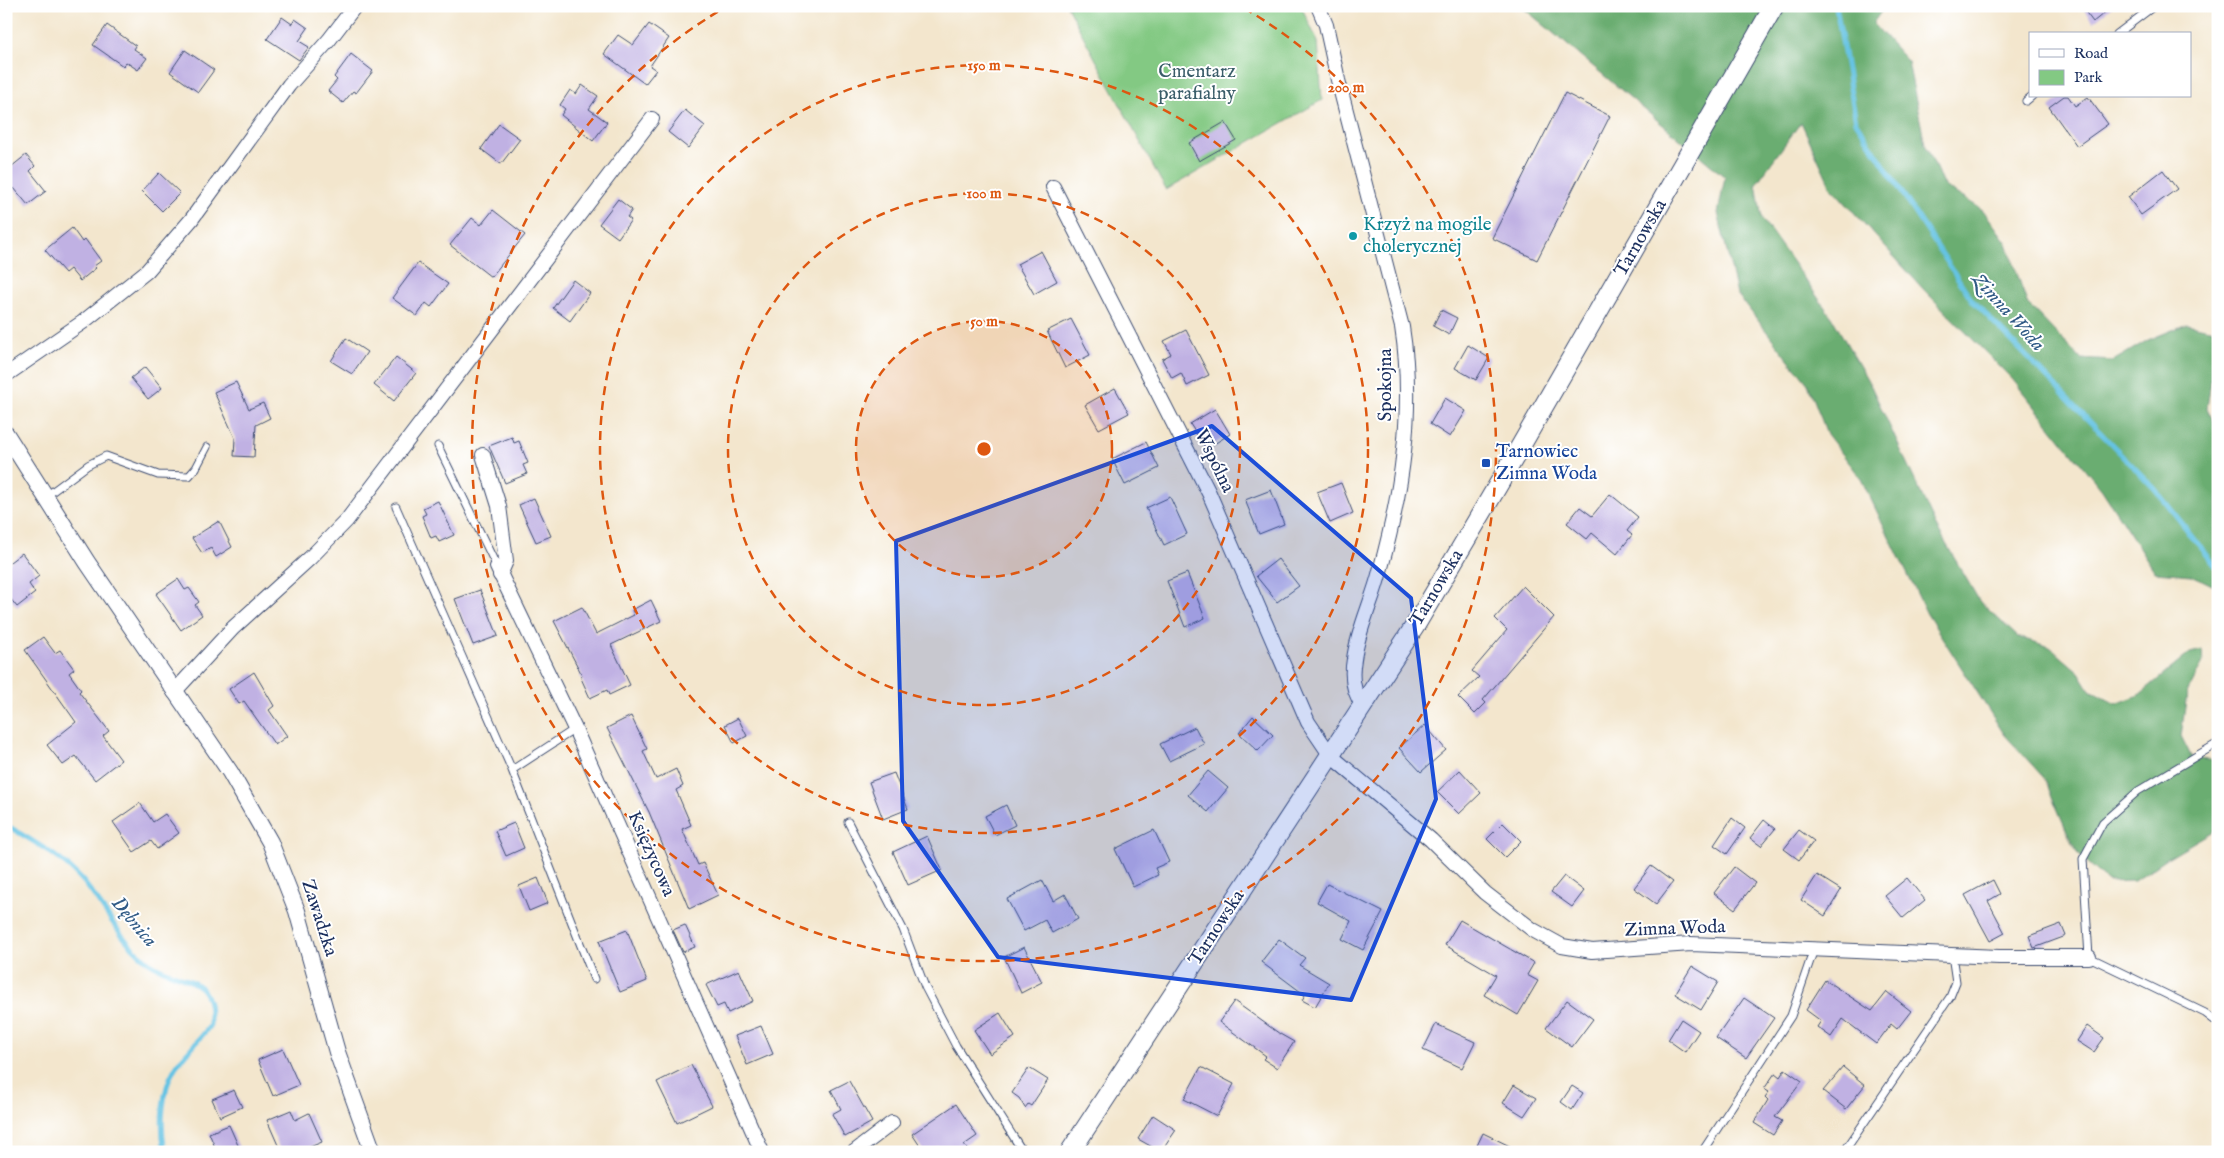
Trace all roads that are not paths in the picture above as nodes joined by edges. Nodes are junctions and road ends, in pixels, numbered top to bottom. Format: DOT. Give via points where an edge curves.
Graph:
graph roads {
  1 [pos="355,6"];
  2 [pos="1318,6"];
  3 [pos="1774,6"];
  4 [pos="2154,6"];
  5 [pos="2120,32"];
  6 [pos="652,119"];
  7 [pos="1054,187"];
  8 [pos="6,376"];
  9 [pos="6,434"];
  10 [pos="438,446"];
  11 [pos="207,447"];
  12 [pos="482,455"];
  13 [pos="45,497"];
  14 [pos="396,507"];
  15 [pos="498,571"];
  16 [pos="174,692"];
  17 [pos="1364,705"];
  18 [pos="575,729"];
  19 [pos="2218,743"];
  20 [pos="1331,756"];
  21 [pos="512,770"];
  22 [pos="848,822"];
  23 [pos="1814,949"];
  24 [pos="1952,955"];
  25 [pos="2089,957"];
  26 [pos="594,978"];
  27 [pos="2218,1023"];
  28 [pos="892,1123"];
  29 [pos="373,1152"];
  30 [pos="762,1152"];
  31 [pos="854,1152"];
  32 [pos="1022,1152"];
  33 [pos="1070,1152"];
  34 [pos="1702,1152"];
  35 [pos="1844,1152"];
  1 -- 8 [label="street" via="330,40 289,85 191,220 147,271 83,322"];
  2 -- 17 [label="street, Spokojna" via="1326,25 1402,326 1408,363 1404,466 1398,501 1354,658 1352,683"];
  3 -- 17 [label="main road, Tarnowska" via="1494,492"];
  4 -- 5 [label="lane"];
  6 -- 16 [label="street" via="347,520 233,628"];
  7 -- 20 [label="street, Wspólna" via="1209,492 1308,722"];
  9 -- 13 [label="street, Zawadzka"];
  10 -- 15 [label="lane"];
  11 -- 13 [label="lane" via="189,476 158,474 106,456 88,465"];
  12 -- 15 [label="street" via="499,506 506,561"];
  13 -- 16 [label="street, Zawadzka"];
  14 -- 21 [label="lane"];
  15 -- 18 [label="street, Księżycowa"];
  16 -- 29 [label="street, Zawadzka" via="230,772 270,842 308,945 337,1052"];
  17 -- 20 [label="main road, Tarnowska"];
  18 -- 21 [label="lane"];
  18 -- 30 [label="street, Księżycowa"];
  19 -- 25 [label="lane" via="2138,791 2103,822 2082,859"];
  20 -- 23 [label="street, Zimna Woda" via="1431,840 1485,893 1533,930 1562,946 1592,951 1691,944"];
  20 -- 33 [label="main road, Tarnowska"];
  21 -- 26 [label="lane"];
  22 -- 32 [label="lane" via="903,930 925,986 956,1046"];
  23 -- 24 [label="street, Zimna Woda"];
  23 -- 34 [label="lane" via="1791,1016"];
  24 -- 25 [label="street, Zimna Woda"];
  24 -- 35 [label="lane" via="1956,982 1950,996"];
  25 -- 27 [label="lane"];
  28 -- 31 [label="street"];
}
